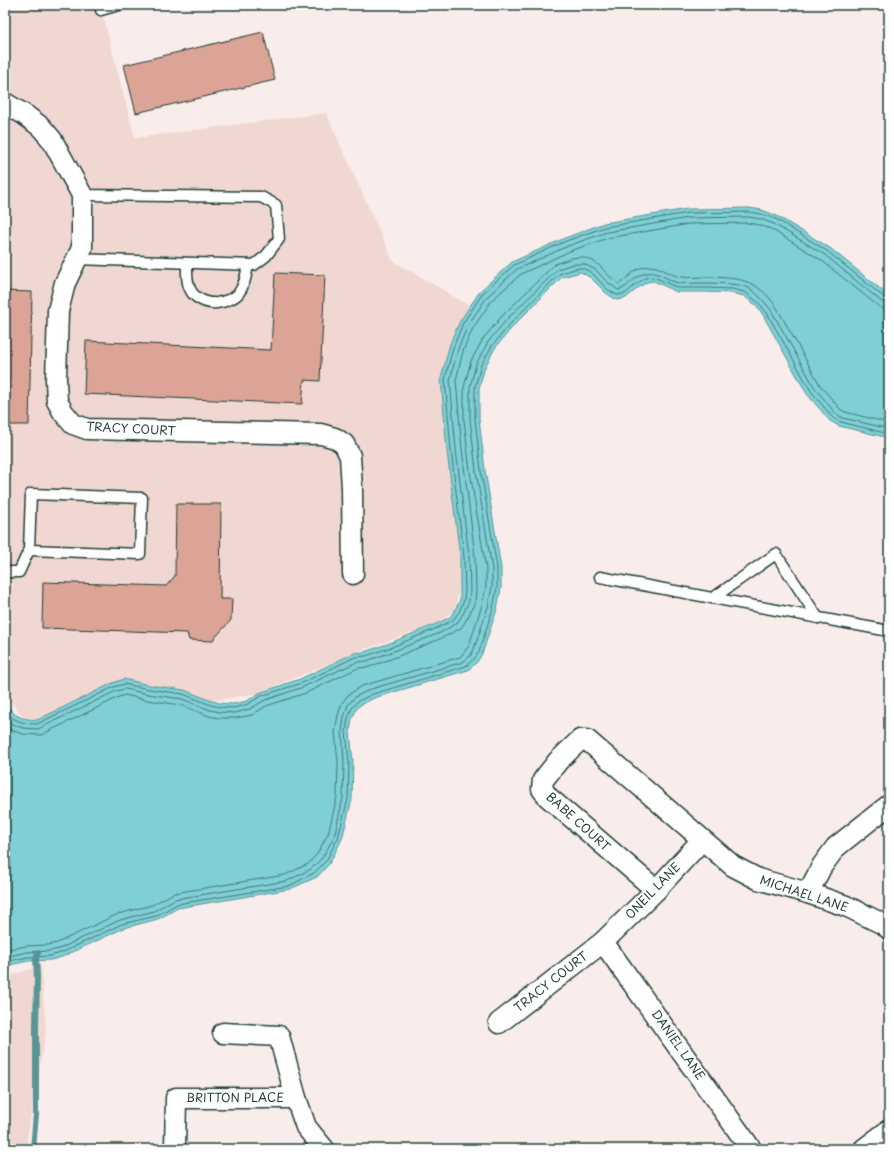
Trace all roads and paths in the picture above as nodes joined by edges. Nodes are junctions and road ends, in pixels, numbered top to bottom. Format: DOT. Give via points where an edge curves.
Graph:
graph roads {
  1 [pos="100,5"];
  2 [pos="119,5"];
  3 [pos="5,103"];
  4 [pos="82,195"];
  5 [pos="76,258"];
  6 [pos="187,263"];
  7 [pos="248,264"];
  8 [pos="29,550"];
  9 [pos="5,572"];
  10 [pos="353,574"];
  11 [pos="600,577"];
  12 [pos="713,598"];
  13 [pos="818,618"];
  14 [pos="889,631"];
  15 [pos="889,805"];
  16 [pos="702,840"];
  17 [pos="656,890"];
  18 [pos="808,893"];
  19 [pos="889,929"];
  20 [pos="603,942"];
  21 [pos="499,1023"];
  22 [pos="223,1033"];
  23 [pos="296,1098"];
  24 [pos="889,1130"];
  25 [pos="175,1149"];
  26 [pos="324,1149"];
  27 [pos="751,1149"];
  28 [pos="864,1149"];
  1 -- 2 [label="lane" via="101,10"];
  3 -- 4 [label="street, TRACY COURT" via="25,114 52,140"];
  4 -- 5 [label="street, TRACY COURT" via="82,248"];
  4 -- 7 [label="lane" via="261,197 276,205 279,239 266,256 254,265"];
  5 -- 6 [label="lane"];
  5 -- 10 [label="street, TRACY COURT" via="65,283 58,311 56,380 57,401 73,424 87,429 321,434 335,438 344,444 350,456"];
  6 -- 7 [label="lane"];
  6 -- 7 [label="lane" via="191,291 200,299 212,304 227,301 237,295 246,280"];
  8 -- 8 [label="lane" via="31,494 142,498 140,554"];
  8 -- 9 [label="lane" via="19,572"];
  11 -- 12 [label="lane"];
  12 -- 13 [label="lane"];
  12 -- 13 [label="lane" via="776,554"];
  13 -- 14 [label="lane"];
  15 -- 18 [label="street" via="836,847 822,866"];
  16 -- 17 [label="street, ONEIL LANE"];
  16 -- 17 [label="street, BABE COURT" via="587,740 580,740 558,761 543,780 542,789 548,797"];
  16 -- 18 [label="street, MICHAEL LANE" via="733,866 758,879"];
  17 -- 20 [label="street, ONEIL LANE"];
  18 -- 19 [label="street, MICHAEL LANE" via="846,906"];
  20 -- 21 [label="street, TRACY COURT"];
  20 -- 27 [label="street, DANIEL LANE"];
  22 -- 23 [label="street, BRITTON PLACE" via="278,1036"];
  23 -- 25 [label="street, BRITTON PLACE" via="176,1098"];
  23 -- 26 [label="street, BRITTON PLACE" via="306,1127"];
  24 -- 28 [label="street"];
}
